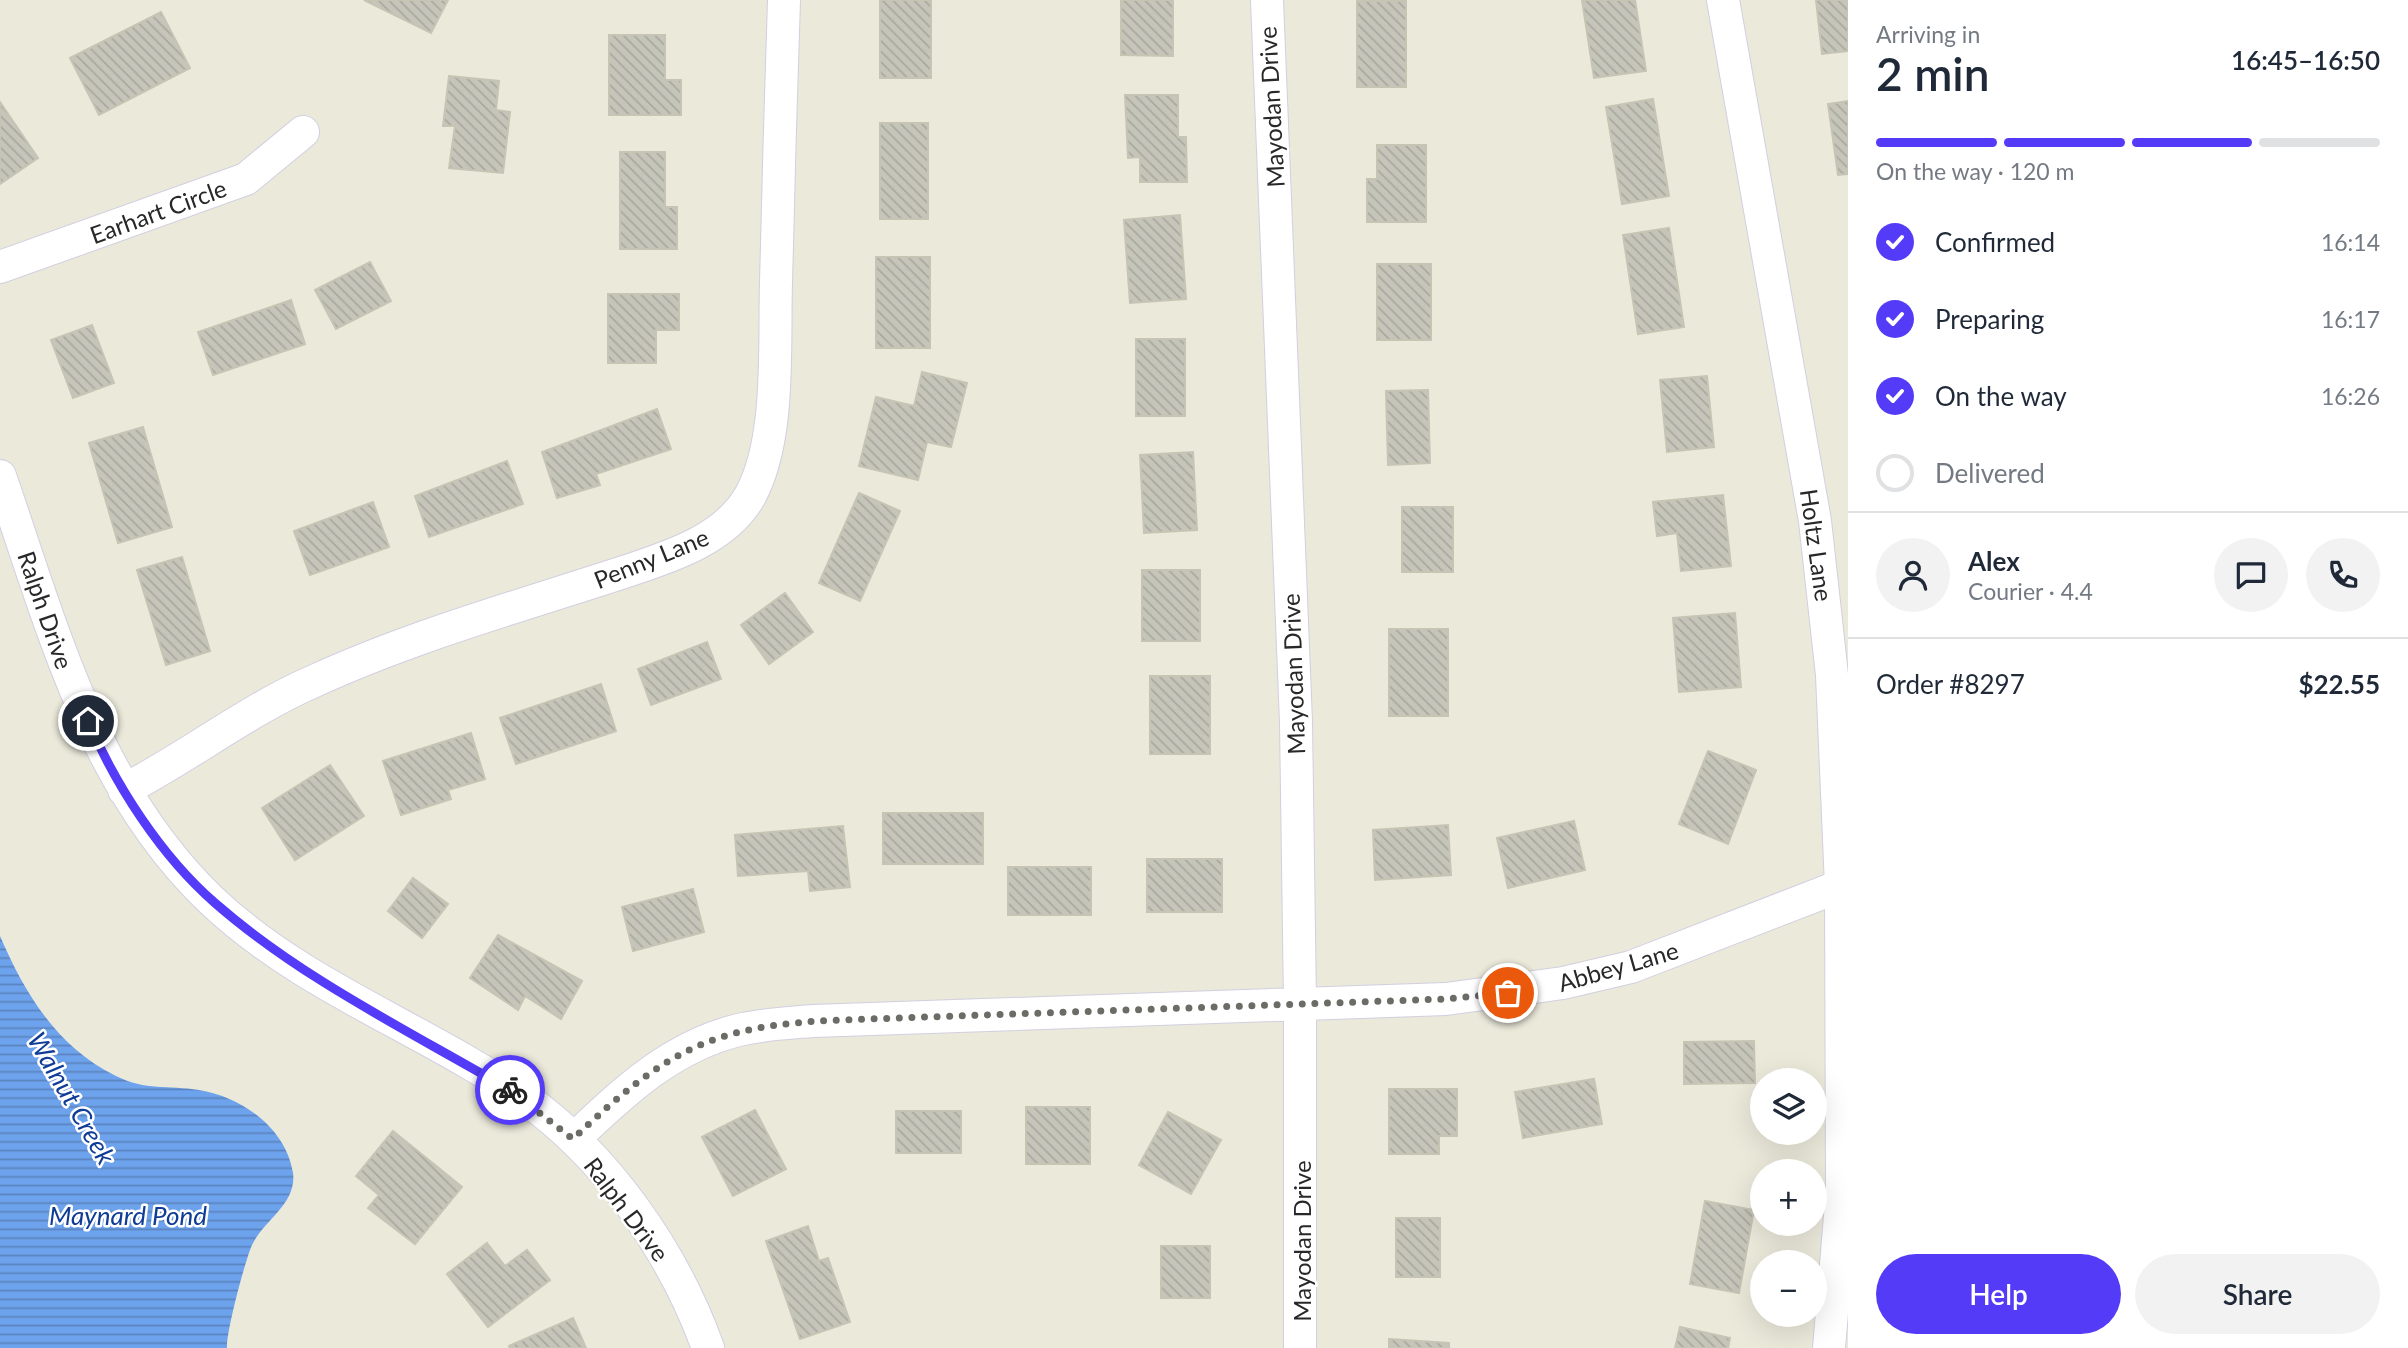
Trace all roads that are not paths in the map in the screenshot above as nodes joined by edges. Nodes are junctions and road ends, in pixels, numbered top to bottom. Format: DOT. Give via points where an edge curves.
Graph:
graph roads {
  1 [pos="784,0"];
  2 [pos="1267,0"];
  3 [pos="1723,0"];
  4 [pos="303,132"];
  5 [pos="0,267"];
  6 [pos="0,477"];
  7 [pos="124,790"];
  8 [pos="1844,885"];
  9 [pos="1300,1003"];
  10 [pos="573,1139"];
  11 [pos="708,1348"];
  12 [pos="1300,1348"];
  13 [pos="1829,1348"];
  1 -- 7 [label="street, Penny Lane" via="773,387 764,463 744,505 707,539 679,551 451,628 312,682"];
  2 -- 9 [label="street, Mayodan Drive" via="1296,722"];
  3 -- 8 [label="street, Holtz Lane" via="1815,521 1832,675"];
  4 -- 5 [label="street, Earhart Circle" via="247,179"];
  6 -- 7 [label="street, Ralph Drive" via="73,687"];
  7 -- 10 [label="street, Ralph Drive" via="180,866 213,901 270,947 524,1098"];
  8 -- 9 [label="street, Abbey Lane" via="1654,959 1563,983 1446,999"];
  8 -- 13 [label="street, Holtz Lane" via="1842,1192"];
  9 -- 10 [label="street, Abbey Lane" via="813,1021 742,1029 709,1040 643,1076"];
  9 -- 12 [label="street, Mayodan Drive"];
  10 -- 11 [label="street, Ralph Drive" via="607,1176 669,1262"];
}
